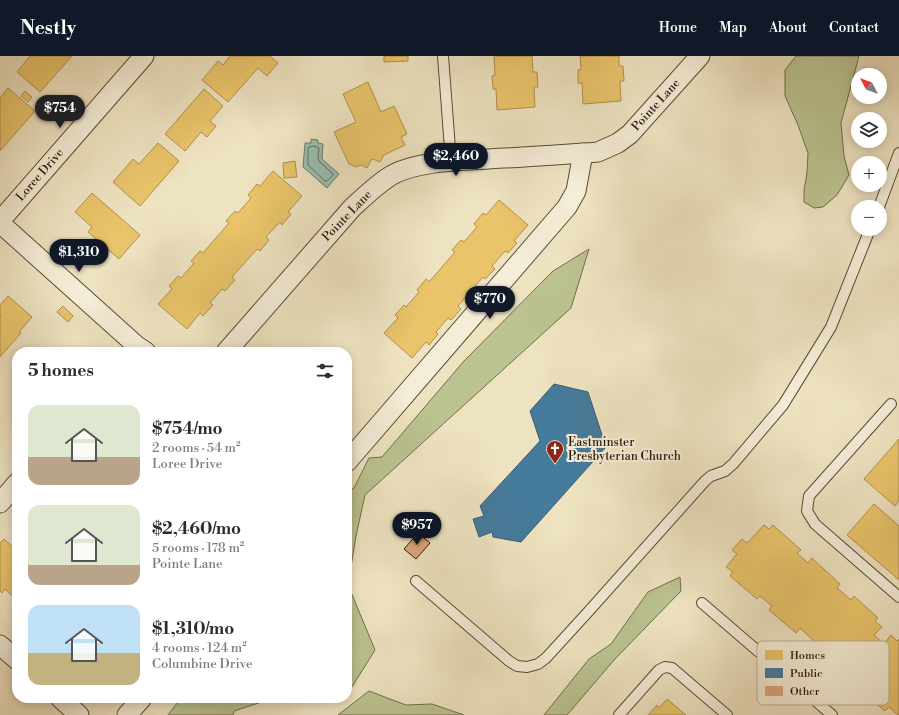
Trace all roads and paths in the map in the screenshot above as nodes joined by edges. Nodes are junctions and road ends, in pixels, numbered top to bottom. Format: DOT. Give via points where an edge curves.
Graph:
graph roads {
  1 [pos="144,56"];
  2 [pos="443,56"];
  3 [pos="700,56"];
  4 [pos="583,153"];
  5 [pos="899,153"];
  6 [pos="451,162"];
  7 [pos="882,200"];
  8 [pos="0,222"];
  9 [pos="867,236"];
  10 [pos="135,347"];
  11 [pos="230,347"];
  12 [pos="891,404"];
  13 [pos="352,456"];
  14 [pos="12,489"];
  15 [pos="0,503"];
  16 [pos="416,581"];
  17 [pos="899,597"];
  18 [pos="702,603"];
  19 [pos="0,644"];
  20 [pos="757,650"];
  21 [pos="12,655"];
  22 [pos="66,703"];
  23 [pos="138,703"];
  24 [pos="820,705"];
  25 [pos="79,715"];
  26 [pos="127,715"];
  27 [pos="619,715"];
  28 [pos="727,715"];
  29 [pos="832,715"];
  1 -- 8 [label="street, Loree Drive"];
  2 -- 6 [label="lane"];
  3 -- 4 [label="street, Pointe Lane" via="630,134 598,152"];
  4 -- 6 [label="street, Pointe Lane"];
  4 -- 13 [label="street" via="576,191 567,208"];
  5 -- 7 [label="lane"];
  6 -- 11 [label="street, Pointe Lane" via="407,169 392,175 371,190 352,208"];
  8 -- 10 [label="street"];
  9 -- 16 [label="lane" via="831,327 783,406 733,464 705,481 546,658 538,664 517,666"];
  12 -- 17 [label="lane" via="809,496 807,511 815,524"];
  14 -- 15 [label="street"];
  18 -- 20 [label="lane"];
  19 -- 21 [label="street"];
  22 -- 25 [label="street"];
  23 -- 26 [label="street"];
  24 -- 29 [label="lane"];
  27 -- 28 [label="lane" via="659,670 665,667 672,668"];
}
